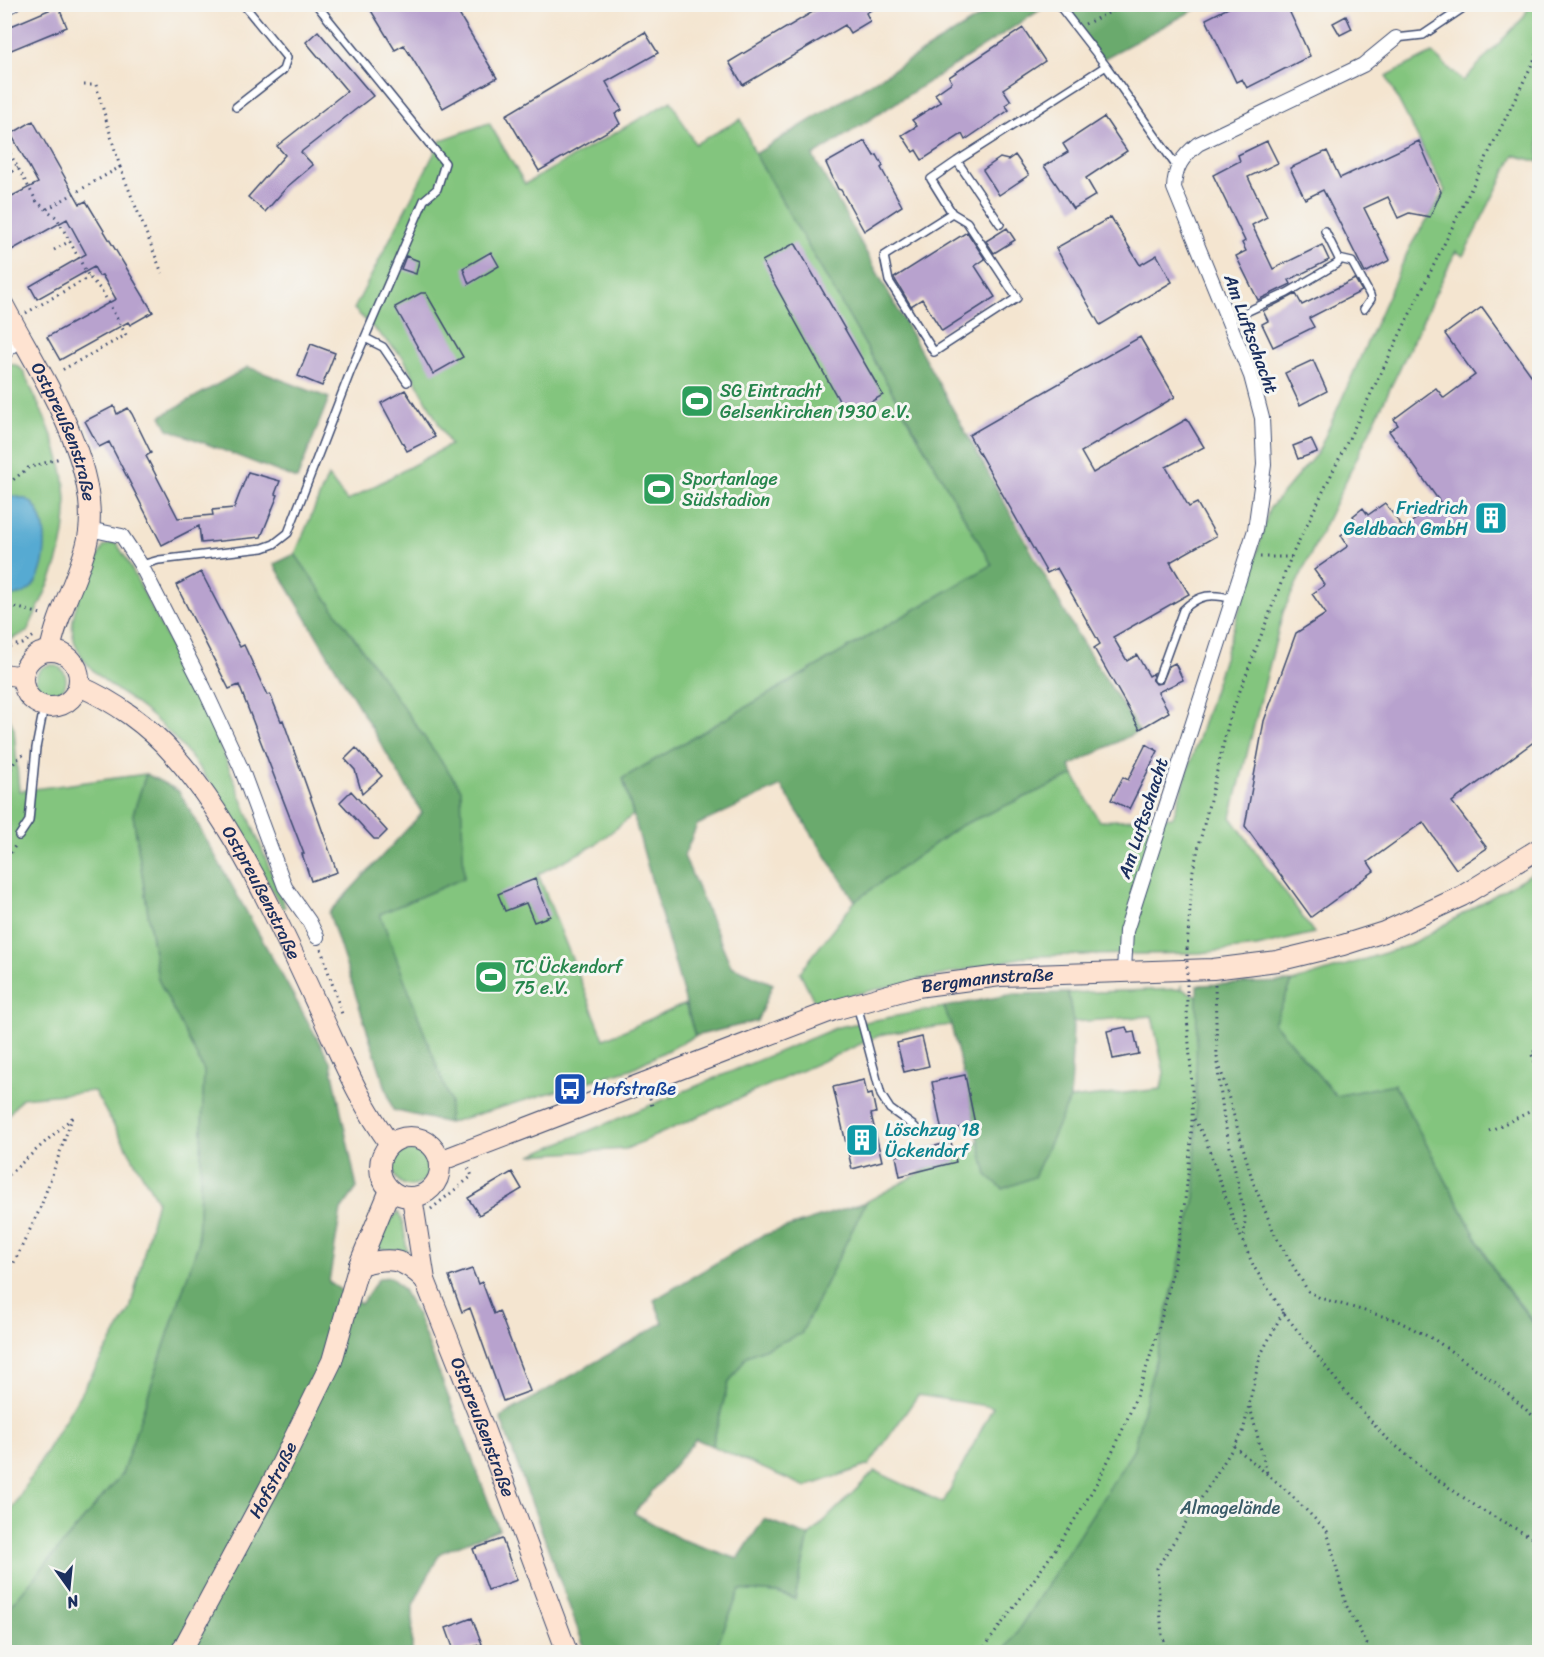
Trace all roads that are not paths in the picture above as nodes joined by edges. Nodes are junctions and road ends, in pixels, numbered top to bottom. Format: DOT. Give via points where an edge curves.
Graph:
graph roads {
  1 [pos="13,4"];
  2 [pos="243,4"];
  3 [pos="316,4"];
  4 [pos="1058,4"];
  5 [pos="1468,4"];
  6 [pos="4,8"];
  7 [pos="1396,38"];
  8 [pos="1106,66"];
  9 [pos="236,107"];
  10 [pos="957,161"];
  11 [pos="1177,167"];
  12 [pos="952,213"];
  13 [pos="1000,224"];
  14 [pos="1326,231"];
  15 [pos="1339,259"];
  16 [pos="1364,309"];
  17 [pos="1229,320"];
  18 [pos="12,322"];
  19 [pos="365,339"];
  20 [pos="4,353"];
  21 [pos="407,382"];
  22 [pos="89,529"];
  23 [pos="141,565"];
  24 [pos="1233,599"];
  25 [pos="50,651"];
  26 [pos="14,676"];
  27 [pos="1158,679"];
  28 [pos="79,686"];
  29 [pos="44,707"];
  30 [pos="19,836"];
  31 [pos="1539,848"];
  32 [pos="317,937"];
  33 [pos="1124,972"];
  34 [pos="856,1003"];
  35 [pos="915,1126"];
  36 [pos="390,1144"];
  37 [pos="440,1161"];
  38 [pos="390,1190"];
  39 [pos="412,1197"];
  40 [pos="359,1265"];
  41 [pos="424,1280"];
  42 [pos="181,1653"];
  43 [pos="567,1653"];
  1 -- 6 [label="street"];
  2 -- 9 [label="lane" via="287,58 283,70"];
  3 -- 19 [label="lane" via="445,164 437,189 424,200"];
  4 -- 8 [label="lane"];
  5 -- 7 [label="lane" via="1423,35"];
  7 -- 11 [label="street" via="1363,65 1198,144"];
  8 -- 10 [label="lane"];
  8 -- 11 [label="lane"];
  10 -- 12 [label="lane" via="931,179"];
  10 -- 13 [label="lane"];
  11 -- 17 [label="street, Am Luftschacht" via="1174,188"];
  12 -- 12 [label="lane" via="884,256 889,281 934,352 1017,298 967,222"];
  14 -- 15 [label="lane"];
  15 -- 16 [label="lane" via="1352,262 1370,295"];
  15 -- 17 [label="lane" via="1334,267"];
  17 -- 24 [label="street, Am Luftschacht" via="1251,376 1265,442 1261,502"];
  18 -- 20 [label="street"];
  18 -- 22 [label="street, Ostpreußenstraße" via="77,453 89,494"];
  19 -- 21 [label="lane" via="383,347"];
  19 -- 23 [label="lane" via="288,533 263,548"];
  22 -- 23 [label="street, Ostpreußenstraße" via="122,536"];
  22 -- 25 [label="street, Ostpreußenstraße"];
  23 -- 32 [label="street, Ostpreußenstraße" via="228,738 285,887"];
  24 -- 27 [label="lane" via="1209,594 1183,610"];
  24 -- 33 [label="street, Am Luftschacht" via="1126,931"];
  25 -- 26 [label="street" via="34,656"];
  25 -- 28 [label="street" via="58,651 73,661"];
  26 -- 29 [label="street" via="28,696"];
  28 -- 29 [label="street" via="62,706"];
  28 -- 36 [label="street, Ostpreußenstraße" via="98,694 150,732 194,780 244,860 305,978 362,1104"];
  29 -- 30 [label="lane" via="29,821"];
  31 -- 33 [label="street, Bergmannstraße" via="1462,896 1384,932 1310,954 1213,969"];
  33 -- 34 [label="street, Bergmannstraße" via="1000,976 917,987"];
  34 -- 35 [label="lane" via="881,1095 890,1109"];
  34 -- 37 [label="street, Bergmannstraße"];
  36 -- 37 [label="street" via="406,1137 424,1140"];
  36 -- 38 [label="street" via="380,1162"];
  37 -- 39 [label="street" via="437,1181 422,1195"];
  38 -- 39 [label="street"];
  38 -- 40 [label="street, Hofstraße"];
  39 -- 41 [label="street, Ostpreußenstraße"];
  40 -- 41 [label="street" via="379,1260 402,1262"];
  40 -- 42 [label="street, Hofstraße" via="332,1361"];
  41 -- 43 [label="street, Ostpreußenstraße"];
}
